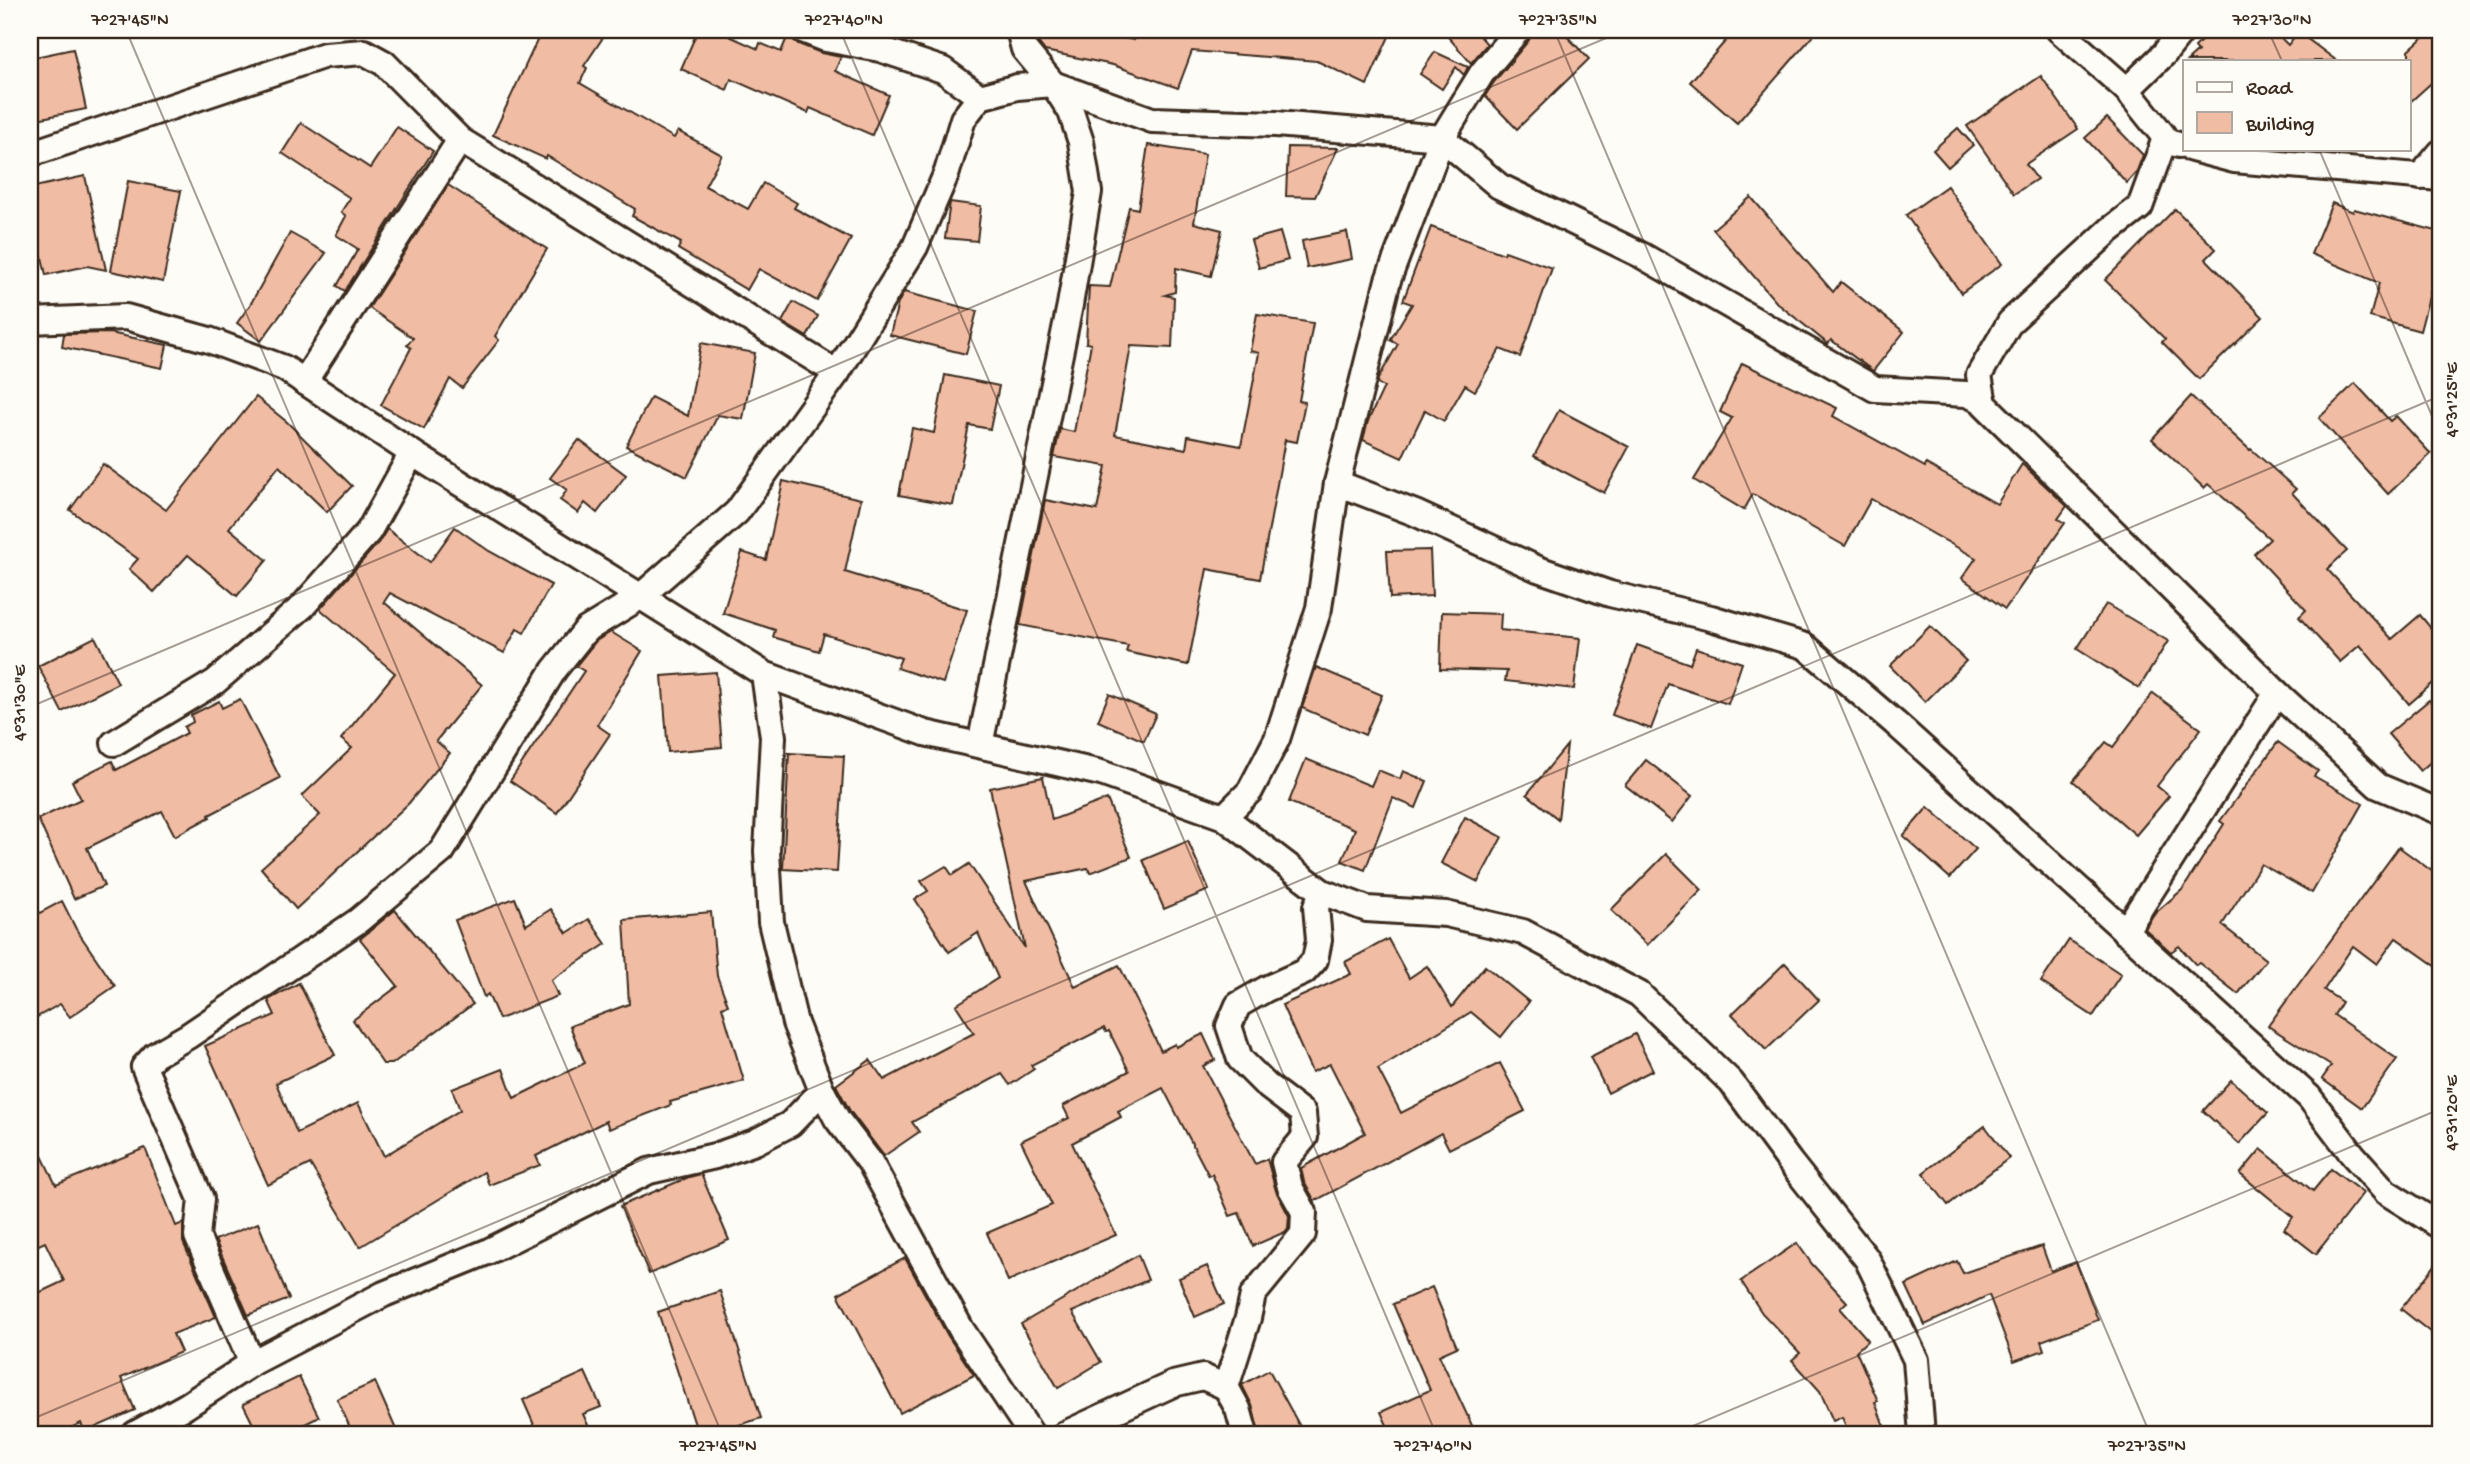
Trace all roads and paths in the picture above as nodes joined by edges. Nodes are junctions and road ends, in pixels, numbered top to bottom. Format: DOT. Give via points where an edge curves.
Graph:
graph roads {
  1 [pos="803,30"];
  2 [pos="1018,30"];
  3 [pos="1518,30"];
  4 [pos="2059,30"];
  5 [pos="2183,30"];
  6 [pos="1053,84"];
  7 [pos="2127,90"];
  8 [pos="980,97"];
  9 [pos="1442,138"];
  10 [pos="460,140"];
  11 [pos="2174,144"];
  12 [pos="2196,150"];
  13 [pos="2440,153"];
  14 [pos="30,155"];
  15 [pos="2430,178"];
  16 [pos="30,321"];
  17 [pos="836,373"];
  18 [pos="304,382"];
  19 [pos="1983,401"];
  20 [pos="412,453"];
  21 [pos="1337,482"];
  22 [pos="640,597"];
  23 [pos="764,674"];
  24 [pos="2277,693"];
  25 [pos="114,743"];
  26 [pos="980,745"];
  27 [pos="2440,812"];
  28 [pos="1224,817"];
  29 [pos="1322,892"];
  30 [pos="2125,932"];
  31 [pos="822,1091"];
  32 [pos="2440,1226"];
  33 [pos="252,1363"];
  34 [pos="1226,1387"];
  35 [pos="135,1434"];
  36 [pos="1031,1434"];
  37 [pos="1065,1434"];
  38 [pos="1245,1434"];
  39 [pos="1922,1434"];
  1 -- 8 [label="street" via="943,70"];
  2 -- 6 [label="street" via="1024,48"];
  3 -- 9 [label="street" via="1482,73"];
  4 -- 7 [label="street"];
  5 -- 7 [label="street"];
  6 -- 8 [label="street"];
  6 -- 9 [label="street" via="1152,120 1276,124"];
  6 -- 26 [label="street" via="1071,112 1081,142 1089,192"];
  7 -- 11 [label="street"];
  8 -- 17 [label="street" via="963,119 947,172 915,247"];
  9 -- 19 [label="street" via="1499,186 1641,255 1875,389 1966,394"];
  9 -- 21 [label="street" via="1388,280"];
  10 -- 14 [label="street" via="384,63 364,52 325,55"];
  10 -- 17 [label="street"];
  10 -- 18 [label="street"];
  11 -- 19 [label="street" via="2140,206 2010,322 1979,375"];
  12 -- 15 [label="street" via="2234,160"];
  13 -- 15 [label="street"];
  16 -- 18 [label="street" via="127,317 209,340 284,368"];
  17 -- 22 [label="street" via="737,512"];
  18 -- 20 [label="street"];
  19 -- 24 [label="street"];
  20 -- 22 [label="street"];
  20 -- 25 [label="street" via="369,531 302,607 215,682"];
  21 -- 28 [label="street" via="1319,608 1277,740 1251,791"];
  21 -- 30 [label="street" via="1538,569 1610,594 1805,646"];
  22 -- 23 [label="street"];
  22 -- 33 [label="street" via="586,630 554,670 442,851 358,921 155,1055 145,1067 201,1199 197,1236"];
  23 -- 26 [label="street" via="925,733"];
  23 -- 31 [label="street" via="773,737 767,851 771,922 795,1023"];
  24 -- 27 [label="street" via="2378,786"];
  24 -- 30 [label="street"];
  26 -- 28 [label="street" via="1101,773"];
  28 -- 29 [label="street"];
  29 -- 34 [label="street" via="1316,907 1319,940 1315,960 1304,972 1238,1005 1229,1026 1240,1059 1303,1113 1305,1137 1284,1162 1290,1187 1304,1212 1303,1234 1253,1295"];
  29 -- 39 [label="street" via="1367,909 1446,914 1523,932 1639,995 1731,1082 1867,1259 1916,1360"];
  30 -- 32 [label="street" via="2309,1097 2386,1192"];
  31 -- 33 [label="street" via="790,1124 755,1142 649,1171 486,1252 384,1294"];
  31 -- 36 [label="street" via="870,1162 961,1329"];
  33 -- 35 [label="street"];
  34 -- 37 [label="street" via="1203,1377 1173,1384"];
  34 -- 38 [label="street"];
}
